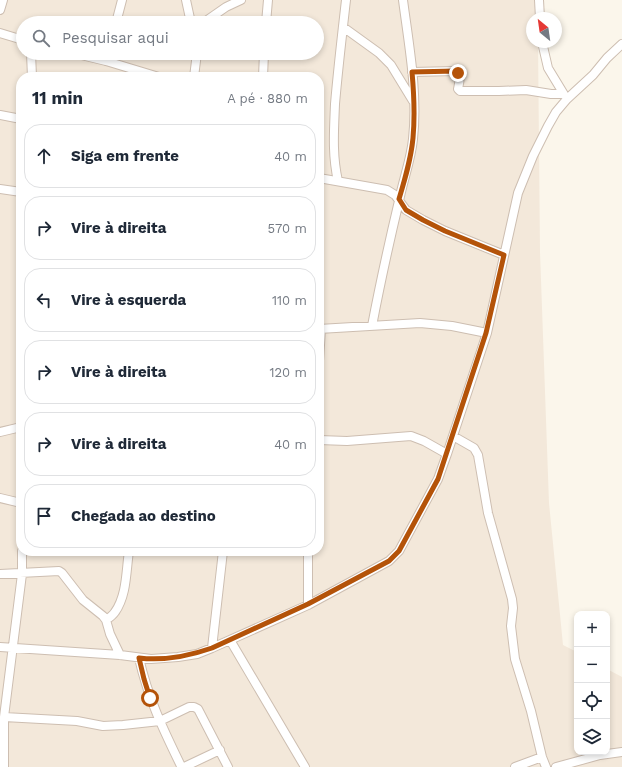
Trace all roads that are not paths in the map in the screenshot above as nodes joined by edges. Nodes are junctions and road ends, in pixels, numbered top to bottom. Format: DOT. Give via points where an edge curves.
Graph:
graph roads {
  1 [pos="3,0"];
  2 [pos="122,0"];
  3 [pos="186,0"];
  4 [pos="241,0"];
  5 [pos="268,0"];
  6 [pos="346,0"];
  7 [pos="403,0"];
  8 [pos="539,0"];
  9 [pos="0,10"];
  10 [pos="540,12"];
  11 [pos="118,16"];
  12 [pos="189,16"];
  13 [pos="213,16"];
  14 [pos="267,16"];
  15 [pos="342,28"];
  16 [pos="0,33"];
  17 [pos="16,38"];
  18 [pos="622,44"];
  19 [pos="543,48"];
  20 [pos="32,60"];
  21 [pos="116,60"];
  22 [pos="196,60"];
  23 [pos="264,60"];
  24 [pos="32,72"];
  25 [pos="146,72"];
  26 [pos="195,72"];
  27 [pos="263,72"];
  28 [pos="412,72"];
  29 [pos="565,96"];
  30 [pos="414,104"];
  31 [pos="0,115"];
  32 [pos="16,118"];
  33 [pos="324,179"];
  34 [pos="338,180"];
  35 [pos="0,190"];
  36 [pos="16,192"];
  37 [pos="399,199"];
  38 [pos="504,255"];
  39 [pos="372,326"];
  40 [pos="324,329"];
  41 [pos="486,333"];
  42 [pos="16,428"];
  43 [pos="0,432"];
  44 [pos="453,436"];
  45 [pos="324,440"];
  46 [pos="447,454"];
  47 [pos="0,498"];
  48 [pos="16,502"];
  49 [pos="22,556"];
  50 [pos="128,556"];
  51 [pos="222,556"];
  52 [pos="308,556"];
  53 [pos="0,574"];
  54 [pos="22,574"];
  55 [pos="308,604"];
  56 [pos="106,620"];
  57 [pos="230,640"];
  58 [pos="0,647"];
  59 [pos="13,648"];
  60 [pos="212,648"];
  61 [pos="120,655"];
  62 [pos="139,658"];
  63 [pos="4,717"];
  64 [pos="160,721"];
  65 [pos="220,750"];
  66 [pos="622,753"];
  67 [pos="542,757"];
  68 [pos="4,767"];
  69 [pos="183,767"];
  70 [pos="228,767"];
  71 [pos="305,767"];
  72 [pos="515,767"];
  73 [pos="546,767"];
  74 [pos="556,767"];
  1 -- 9 [label="street"];
  2 -- 11 [label="street"];
  3 -- 12 [label="street"];
  4 -- 13 [label="street"];
  5 -- 14 [label="street"];
  6 -- 15 [label="street"];
  7 -- 28 [label="street"];
  8 -- 10 [label="street"];
  15 -- 30 [label="street" via="379,52 391,65"];
  15 -- 34 [label="street" via="334,125 334,158"];
  16 -- 17 [label="street"];
  18 -- 29 [label="street" via="593,75"];
  19 -- 29 [label="street" via="548,68"];
  20 -- 24 [label="street"];
  21 -- 25 [label="street"];
  22 -- 26 [label="street"];
  23 -- 27 [label="street"];
  28 -- 29 [label="street" via="456,71 460,76 460,91 526,90"];
  28 -- 30 [label="street"];
  29 -- 38 [label="street" via="548,126 518,192"];
  30 -- 37 [label="street" via="413,139"];
  31 -- 32 [label="street"];
  33 -- 34 [label="street"];
  34 -- 37 [label="street" via="387,190"];
  35 -- 36 [label="street"];
  37 -- 38 [label="street" via="406,210 423,220"];
  37 -- 39 [label="street"];
  38 -- 41 [label="street"];
  39 -- 40 [label="street"];
  39 -- 41 [label="street" via="434,324"];
  41 -- 44 [label="street"];
  42 -- 43 [label="street"];
  44 -- 46 [label="street"];
  44 -- 67 [label="street" via="474,448 478,454 488,513 512,599 511,626 515,659"];
  45 -- 46 [label="street" via="410,436"];
  46 -- 55 [label="street" via="438,479 399,551 389,561"];
  47 -- 48 [label="street"];
  49 -- 54 [label="street"];
  50 -- 56 [label="street" via="122,597 115,612"];
  51 -- 60 [label="street"];
  52 -- 55 [label="street"];
  53 -- 54 [label="street"];
  54 -- 56 [label="street" via="62,573 83,600"];
  54 -- 59 [label="street"];
  55 -- 57 [label="street"];
  56 -- 61 [label="street"];
  57 -- 60 [label="street"];
  57 -- 71 [label="street"];
  58 -- 59 [label="street"];
  59 -- 61 [label="street"];
  59 -- 63 [label="street"];
  60 -- 62 [label="street" via="178,657"];
  61 -- 62 [label="street"];
  62 -- 64 [label="street" via="150,698"];
  63 -- 64 [label="street" via="77,721 103,726"];
  63 -- 68 [label="street"];
  64 -- 65 [label="street" via="194,707 198,709"];
  64 -- 69 [label="street"];
  65 -- 69 [label="street"];
  65 -- 70 [label="street"];
  66 -- 74 [label="street" via="600,755"];
  67 -- 72 [label="street"];
  67 -- 73 [label="street"];
}
